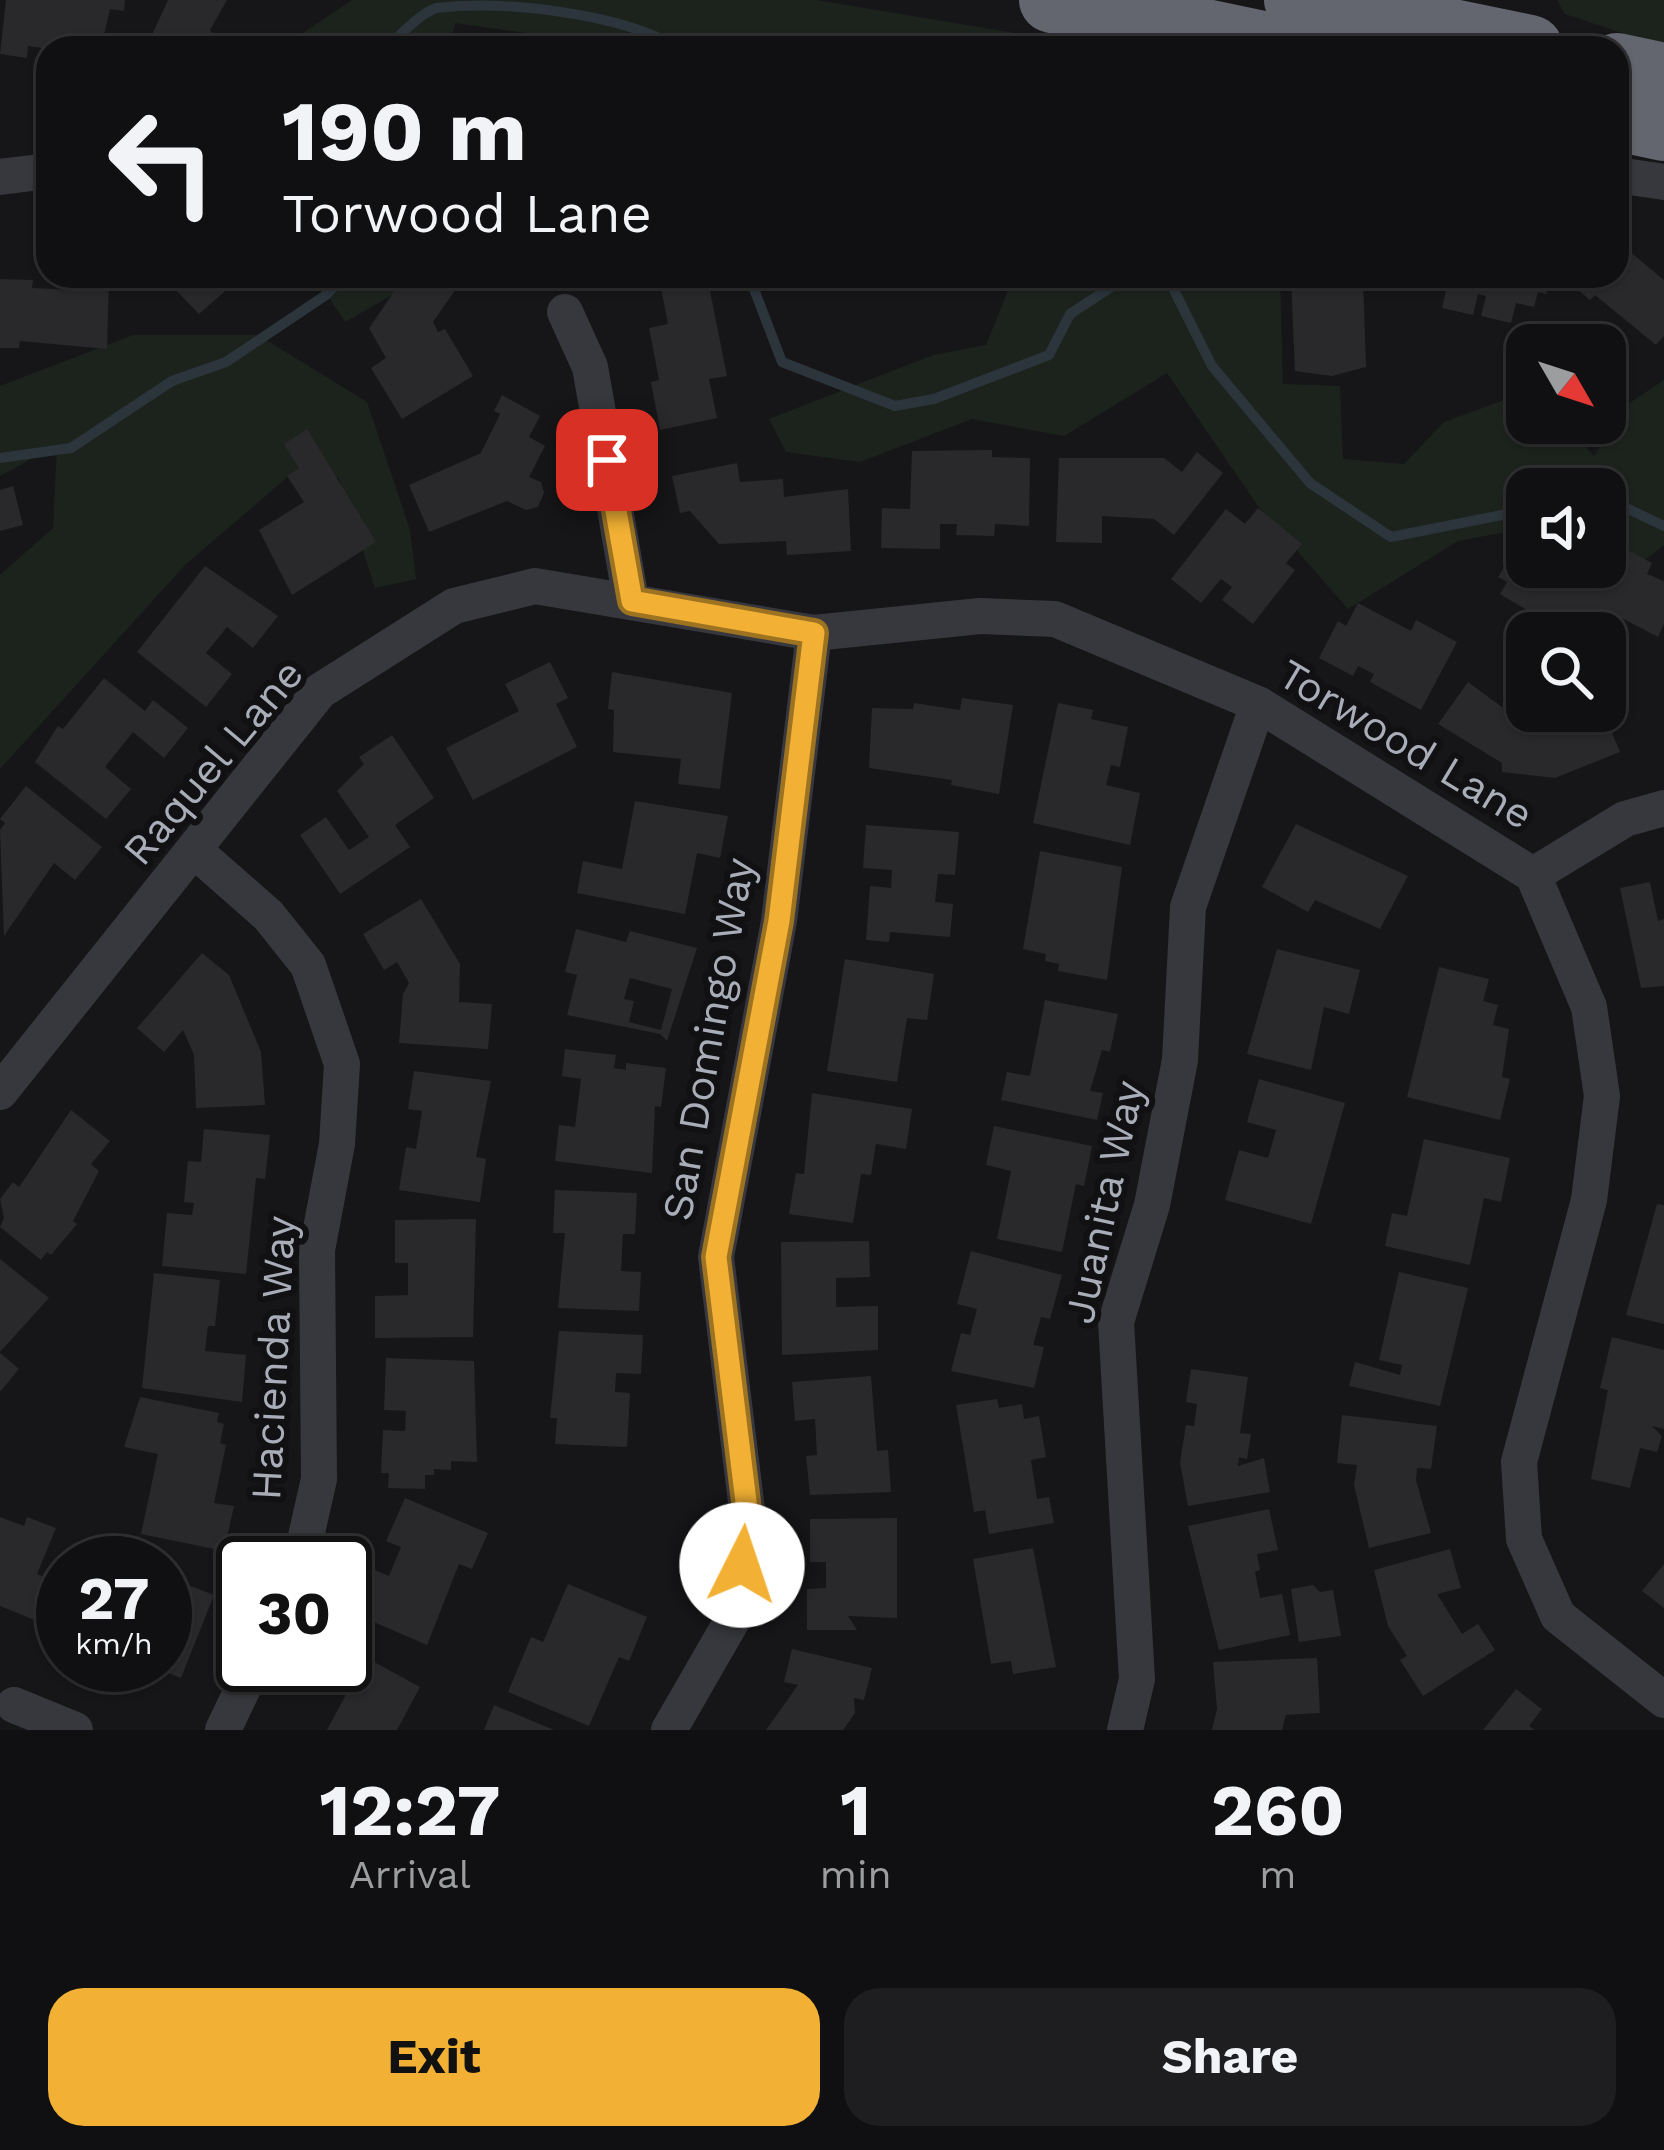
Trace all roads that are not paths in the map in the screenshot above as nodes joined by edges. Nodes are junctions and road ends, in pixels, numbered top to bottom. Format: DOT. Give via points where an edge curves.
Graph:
graph roads {
  1 [pos="1052,0"];
  2 [pos="1297,0"];
  3 [pos="1224,36"];
  4 [pos="1472,36"];
  5 [pos="1629,69"];
  6 [pos="1664,76"];
  7 [pos="1629,121"];
  8 [pos="1664,128"];
  9 [pos="36,172"];
  10 [pos="0,177"];
  11 [pos="1629,177"];
  12 [pos="1664,182"];
  13 [pos="565,312"];
  14 [pos="632,601"];
  15 [pos="814,633"];
  16 [pos="1258,704"];
  17 [pos="1664,808"];
  18 [pos="195,851"];
  19 [pos="1533,874"];
  20 [pos="0,1092"];
  21 [pos="306,1536"];
  22 [pos="241,1692"];
  23 [pos="1664,1700"];
  24 [pos="14,1705"];
  25 [pos="75,1730"];
  26 [pos="223,1730"];
  27 [pos="669,1730"];
  28 [pos="1125,1730"];
  1 -- 3 [label="highway"];
  2 -- 4 [label="highway"];
  5 -- 6 [label="highway"];
  7 -- 8 [label="highway"];
  9 -- 10 [label="street"];
  11 -- 12 [label="street"];
  13 -- 14 [label="street" via="590,367"];
  14 -- 15 [label="street, Torwood Lane"];
  14 -- 18 [label="street, Raquel Lane" via="535,586 454,606 320,692"];
  15 -- 16 [label="street, Torwood Lane" via="980,616 1054,619"];
  15 -- 27 [label="street, San Domingo Way" via="779,921 716,1257 748,1518 737,1612"];
  16 -- 19 [label="street, Torwood Lane"];
  16 -- 28 [label="street, Juanita Way" via="1188,907 1180,1060 1152,1205 1116,1322 1137,1679"];
  17 -- 19 [label="street" via="1625,819"];
  18 -- 20 [label="street, Raquel Lane"];
  18 -- 21 [label="street, Hacienda Way" via="268,915 308,965 342,1064 317,1250 319,1479"];
  19 -- 23 [label="street, Torwood Lane" via="1589,1007 1602,1096 1589,1200 1519,1462 1523,1539 1558,1616"];
  22 -- 26 [label="street"];
  24 -- 25 [label="street"];
}
